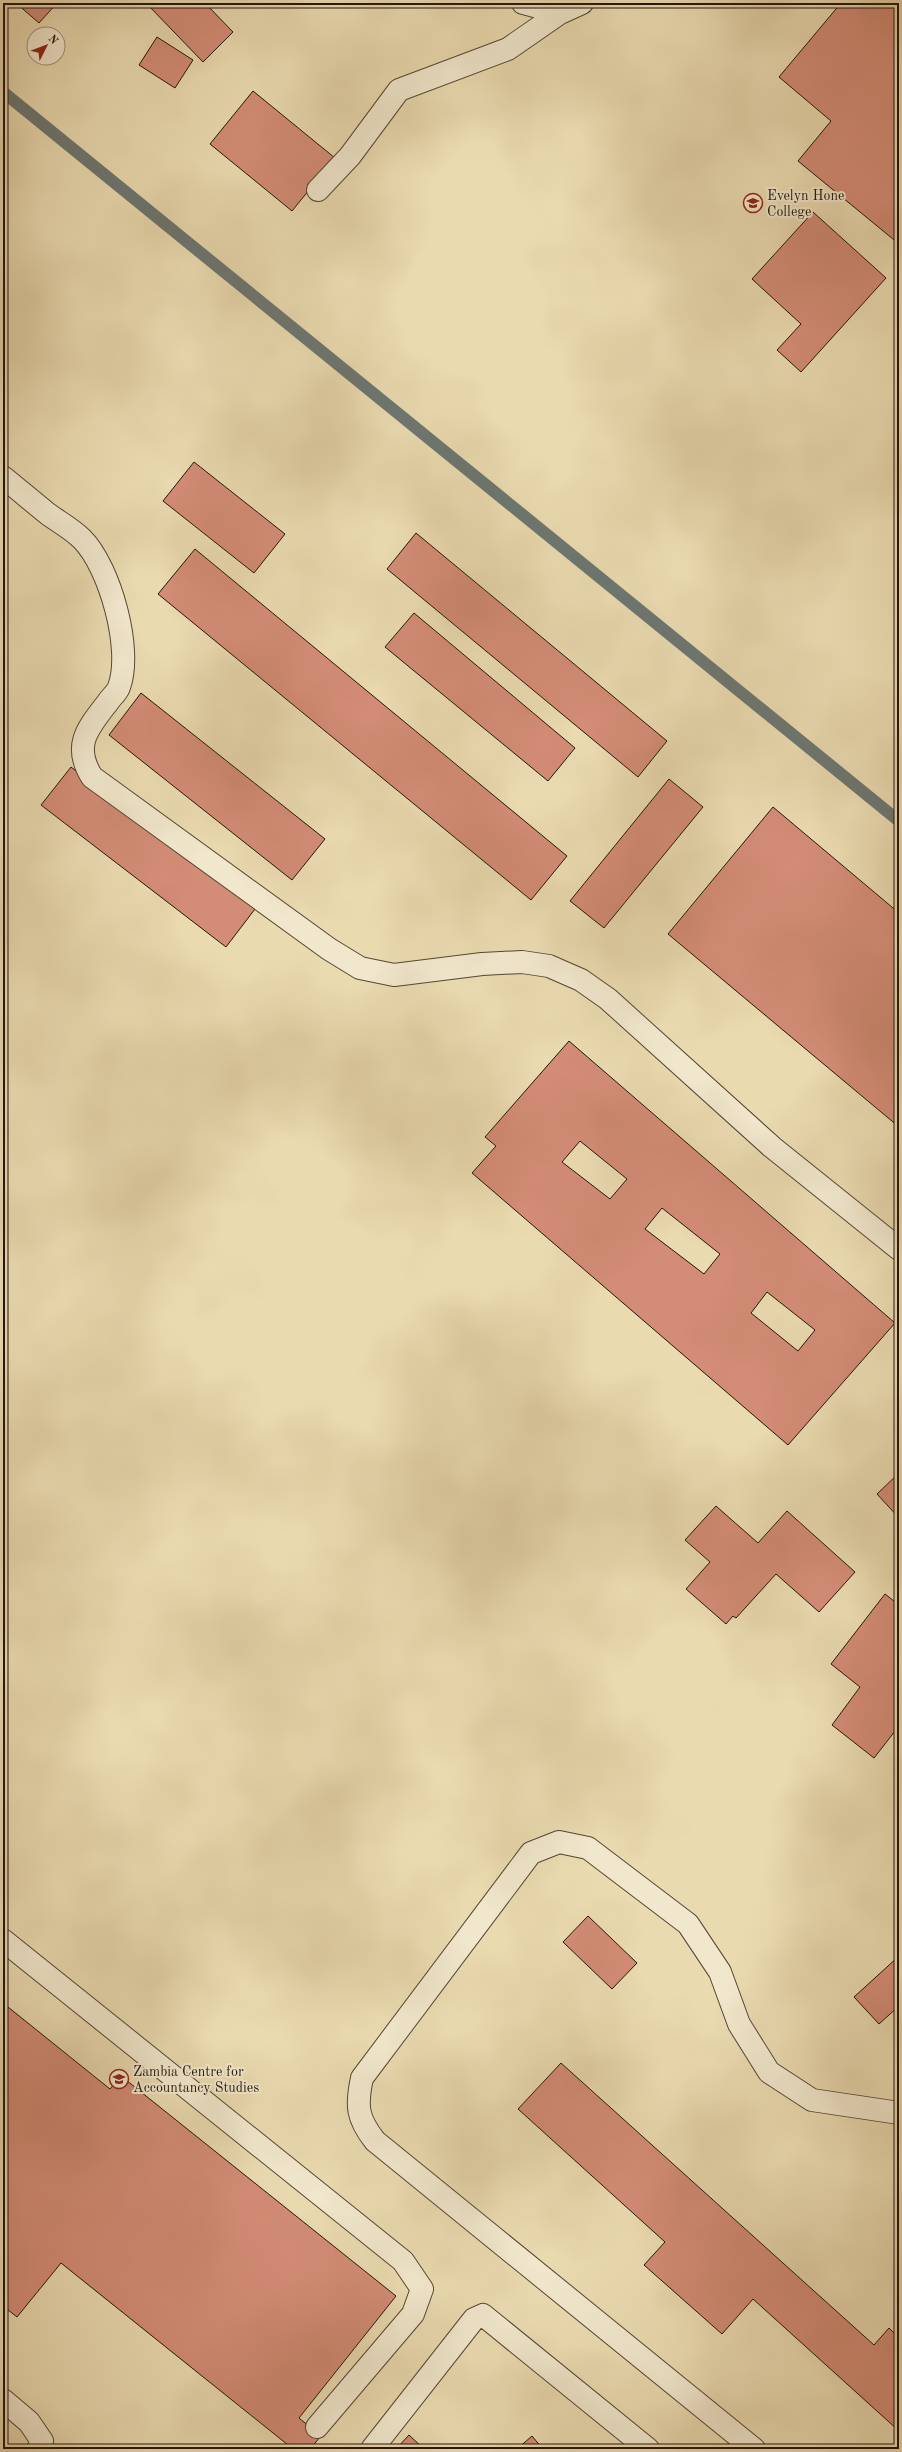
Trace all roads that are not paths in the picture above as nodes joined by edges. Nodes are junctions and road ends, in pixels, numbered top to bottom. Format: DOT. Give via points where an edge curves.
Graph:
graph roads {
  1 [pos="523,3"];
  2 [pos="582,3"];
  3 [pos="560,13"];
  4 [pos="318,190"];
  5 [pos="3,477"];
  6 [pos="899,1249"];
  7 [pos="3,1940"];
  8 [pos="899,2113"];
  9 [pos="3,2400"];
  10 [pos="317,2427"];
  11 [pos="38,2449"];
  12 [pos="372,2449"];
  13 [pos="648,2449"];
  14 [pos="754,2449"];
  1 -- 3 [label="lane"];
  2 -- 3 [label="lane"];
  3 -- 4 [label="lane" via="508,49 399,90 350,156"];
  5 -- 6 [label="lane" via="82,539 98,561 120,619 123,671 118,688 88,728 84,739 84,765 92,777 329,949 360,968 394,975 482,964 522,962 549,966 581,980 608,1000 772,1147"];
  7 -- 10 [label="lane" via="403,2261 422,2289 413,2314"];
  8 -- 14 [label="lane" via="812,2100 769,2072 739,2024 720,1972 688,1924 588,1848 559,1842 531,1853 362,2078 358,2095 359,2111 363,2126 375,2141"];
  9 -- 11 [label="lane" via="29,2422 42,2441"];
  12 -- 13 [label="lane" via="474,2319 483,2315"];
}
